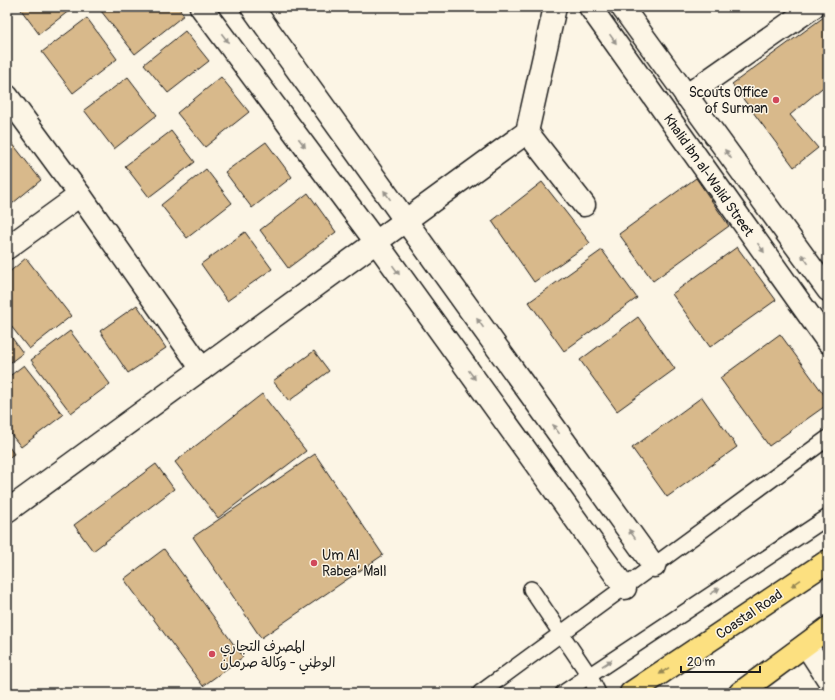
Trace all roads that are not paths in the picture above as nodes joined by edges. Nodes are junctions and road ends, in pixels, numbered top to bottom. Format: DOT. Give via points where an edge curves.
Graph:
graph roads {
  1 [pos="201,7"];
  2 [pos="252,7"];
  3 [pos="555,7"];
  4 [pos="590,7"];
  5 [pos="622,7"];
  6 [pos="813,7"];
  7 [pos="7,96"];
  8 [pos="686,96"];
  9 [pos="527,132"];
  10 [pos="80,196"];
  11 [pos="584,205"];
  12 [pos="406,220"];
  13 [pos="376,242"];
  14 [pos="7,248"];
  15 [pos="828,290"];
  16 [pos="827,340"];
  17 [pos="202,369"];
  18 [pos="828,438"];
  19 [pos="7,511"];
  20 [pos="828,517"];
  21 [pos="828,561"];
  22 [pos="654,566"];
  23 [pos="625,588"];
  24 [pos="531,589"];
  25 [pos="828,628"];
  26 [pos="563,634"];
  27 [pos="806,645"];
  28 [pos="589,675"];
  29 [pos="828,679"];
  30 [pos="480,693"];
  31 [pos="563,693"];
  32 [pos="598,693"];
  33 [pos="631,693"];
  34 [pos="740,693"];
  1 -- 13 [label="street, one-way"];
  12 -- 2 [label="street, one-way"];
  3 -- 9 [label="street"];
  4 -- 16 [label="street, Khalid ibn al-Walid Street, one-way"];
  5 -- 8 [label="street, Khalid ibn al-Walid Street"];
  6 -- 8 [label="street"];
  7 -- 10 [label="street"];
  15 -- 8 [label="street, Khalid ibn al-Walid Street, one-way"];
  9 -- 11 [label="street"];
  9 -- 12 [label="street"];
  10 -- 14 [label="street"];
  10 -- 17 [label="street"];
  12 -- 13 [label="street"];
  22 -- 12 [label="street, one-way"];
  13 -- 17 [label="street"];
  13 -- 23 [label="street, one-way"];
  17 -- 19 [label="street"];
  18 -- 22 [label="lane"];
  28 -- 20 [label="lane, one-way"];
  21 -- 33 [label="highway, Coastal Road, one-way"];
  22 -- 23 [label="lane"];
  23 -- 26 [label="lane"];
  24 -- 26 [label="lane"];
  25 -- 27 [label="highway"];
  26 -- 28 [label="lane"];
  26 -- 30 [label="lane"];
  27 -- 29 [label="street"];
  27 -- 34 [label="highway"];
  28 -- 31 [label="lane"];
  28 -- 32 [label="lane"];
}
